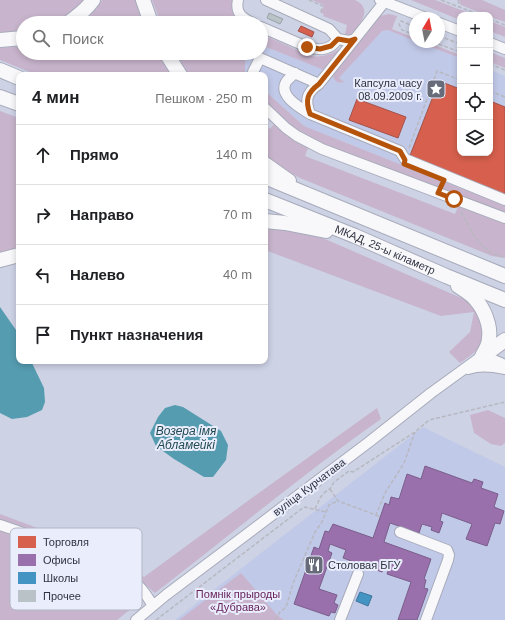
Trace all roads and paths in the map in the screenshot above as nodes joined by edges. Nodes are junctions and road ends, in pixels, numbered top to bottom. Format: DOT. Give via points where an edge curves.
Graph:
graph roads {
  1 [pos="93,0"];
  2 [pos="143,0"];
  3 [pos="238,0"];
  4 [pos="266,0"];
  5 [pos="441,0"];
  6 [pos="458,0"];
  7 [pos="383,1"];
  8 [pos="460,7"];
  9 [pos="411,12"];
  10 [pos="472,12"];
  11 [pos="78,16"];
  12 [pos="149,16"];
  13 [pos="241,16"];
  14 [pos="493,20"];
  15 [pos="409,25"];
  16 [pos="445,25"];
  17 [pos="505,25"];
  18 [pos="268,30"];
  19 [pos="457,30"];
  20 [pos="409,33"];
  21 [pos="445,38"];
  22 [pos="16,39"];
  23 [pos="338,39"];
  24 [pos="355,39"];
  25 [pos="0,40"];
  26 [pos="457,43"];
  27 [pos="493,44"];
  28 [pos="445,46"];
  29 [pos="505,49"];
  30 [pos="457,51"];
  31 [pos="170,60"];
  32 [pos="259,60"];
  33 [pos="264,60"];
  34 [pos="493,65"];
  35 [pos="0,70"];
  36 [pos="505,70"];
  37 [pos="178,72"];
  38 [pos="253,72"];
  39 [pos="295,74"];
  40 [pos="16,77"];
  41 [pos="457,79"];
  42 [pos="319,84"];
  43 [pos="430,91"];
  44 [pos="434,92"];
  45 [pos="493,92"];
  46 [pos="0,97"];
  47 [pos="505,97"];
  48 [pos="16,103"];
  49 [pos="268,111"];
  50 [pos="310,114"];
  51 [pos="405,160"];
  52 [pos="268,166"];
  53 [pos="268,178"];
  54 [pos="312,197"];
  55 [pos="454,199"];
  56 [pos="505,200"];
  57 [pos="268,201"];
  58 [pos="505,218"];
  59 [pos="268,221"];
  60 [pos="355,236"];
  61 [pos="16,256"];
  62 [pos="505,257"];
  63 [pos="0,260"];
  64 [pos="446,276"];
  65 [pos="505,276"];
  66 [pos="505,300"];
  67 [pos="505,340"];
  68 [pos="482,356"];
  69 [pos="505,367"];
  70 [pos="464,370"];
  71 [pos="505,402"];
  72 [pos="415,432"];
  73 [pos="330,489"];
  74 [pos="338,501"];
  75 [pos="315,509"];
  76 [pos="326,512"];
  77 [pos="376,515"];
  78 [pos="380,517"];
  79 [pos="0,525"];
  80 [pos="10,528"];
  81 [pos="400,532"];
  82 [pos="358,574"];
  83 [pos="142,590"];
  84 [pos="153,606"];
  85 [pos="136,620"];
  86 [pos="156,620"];
  87 [pos="276,620"];
  88 [pos="340,620"];
  89 [pos="426,620"];
  1 -- 11 [label="highway"];
  2 -- 12 [label="highway"];
  3 -- 13 [label="street" via="238,12"];
  4 -- 23 [label="street" via="329,29"];
  5 -- 8 [label="path"];
  6 -- 8 [label="path"];
  7 -- 9 [label="street"];
  7 -- 24 [label="street"];
  8 -- 10 [label="path"];
  14 -- 17 [label="path"];
  15 -- 20 [label="path" via="400,21 399,24 402,30"];
  16 -- 19 [label="street"];
  18 -- 23 [label="street" via="314,49 331,46"];
  21 -- 26 [label="path"];
  22 -- 25 [label="highway"];
  23 -- 24 [label="street"];
  24 -- 42 [label="street"];
  27 -- 29 [label="street"];
  28 -- 30 [label="path"];
  31 -- 37 [label="highway"];
  32 -- 38 [label="street"];
  33 -- 39 [label="street"];
  34 -- 36 [label="path"];
  35 -- 40 [label="highway"];
  39 -- 42 [label="street"];
  39 -- 50 [label="street" via="284,89 289,99"];
  41 -- 43 [label="path" via="437,71"];
  42 -- 50 [label="street" via="307,98"];
  43 -- 44 [label="path"];
  43 -- 51 [label="path"];
  45 -- 47 [label="path"];
  46 -- 48 [label="highway"];
  49 -- 55 [label="street" via="297,136 322,149"];
  50 -- 51 [label="street" via="400,151"];
  51 -- 56 [label="street"];
  52 -- 54 [label="highway"];
  53 -- 54 [label="highway, МКАД, 25-ы кіламетр"];
  54 -- 65 [label="highway, МКАД, 25-ы кіламетр"];
  55 -- 58 [label="street"];
  55 -- 62 [label="path" via="486,250"];
  57 -- 60 [label="highway, МКАД, 25-ы кіламетр"];
  59 -- 60 [label="highway"];
  60 -- 64 [label="highway, МКАД, 25-ы кіламетр"];
  61 -- 63 [label="highway"];
  64 -- 66 [label="highway, МКАД, 25-ы кіламетр"];
  64 -- 68 [label="highway" via="475,300 482,310 489,332 487,347"];
  67 -- 68 [label="highway"];
  68 -- 69 [label="main road"];
  68 -- 70 [label="street, вуліца Курчатава"];
  69 -- 70 [label="street" via="485,366"];
  70 -- 84 [label="street, вуліца Курчатава"];
  71 -- 72 [label="path" via="429,420"];
  72 -- 73 [label="path" via="353,472 349,471 334,482"];
  72 -- 77 [label="path" via="404,463 384,493"];
  73 -- 74 [label="path"];
  73 -- 75 [label="path" via="320,498"];
  74 -- 76 [label="path" via="329,505"];
  74 -- 77 [label="path"];
  75 -- 76 [label="path"];
  75 -- 86 [label="path" via="304,507"];
  76 -- 87 [label="path" via="294,581 286,607"];
  77 -- 78 [label="path"];
  79 -- 80 [label="street"];
  81 -- 89 [label="street" via="447,550 448,560"];
  82 -- 88 [label="street"];
  83 -- 84 [label="street"];
  84 -- 85 [label="street, вуліца Курчатава"];
}
